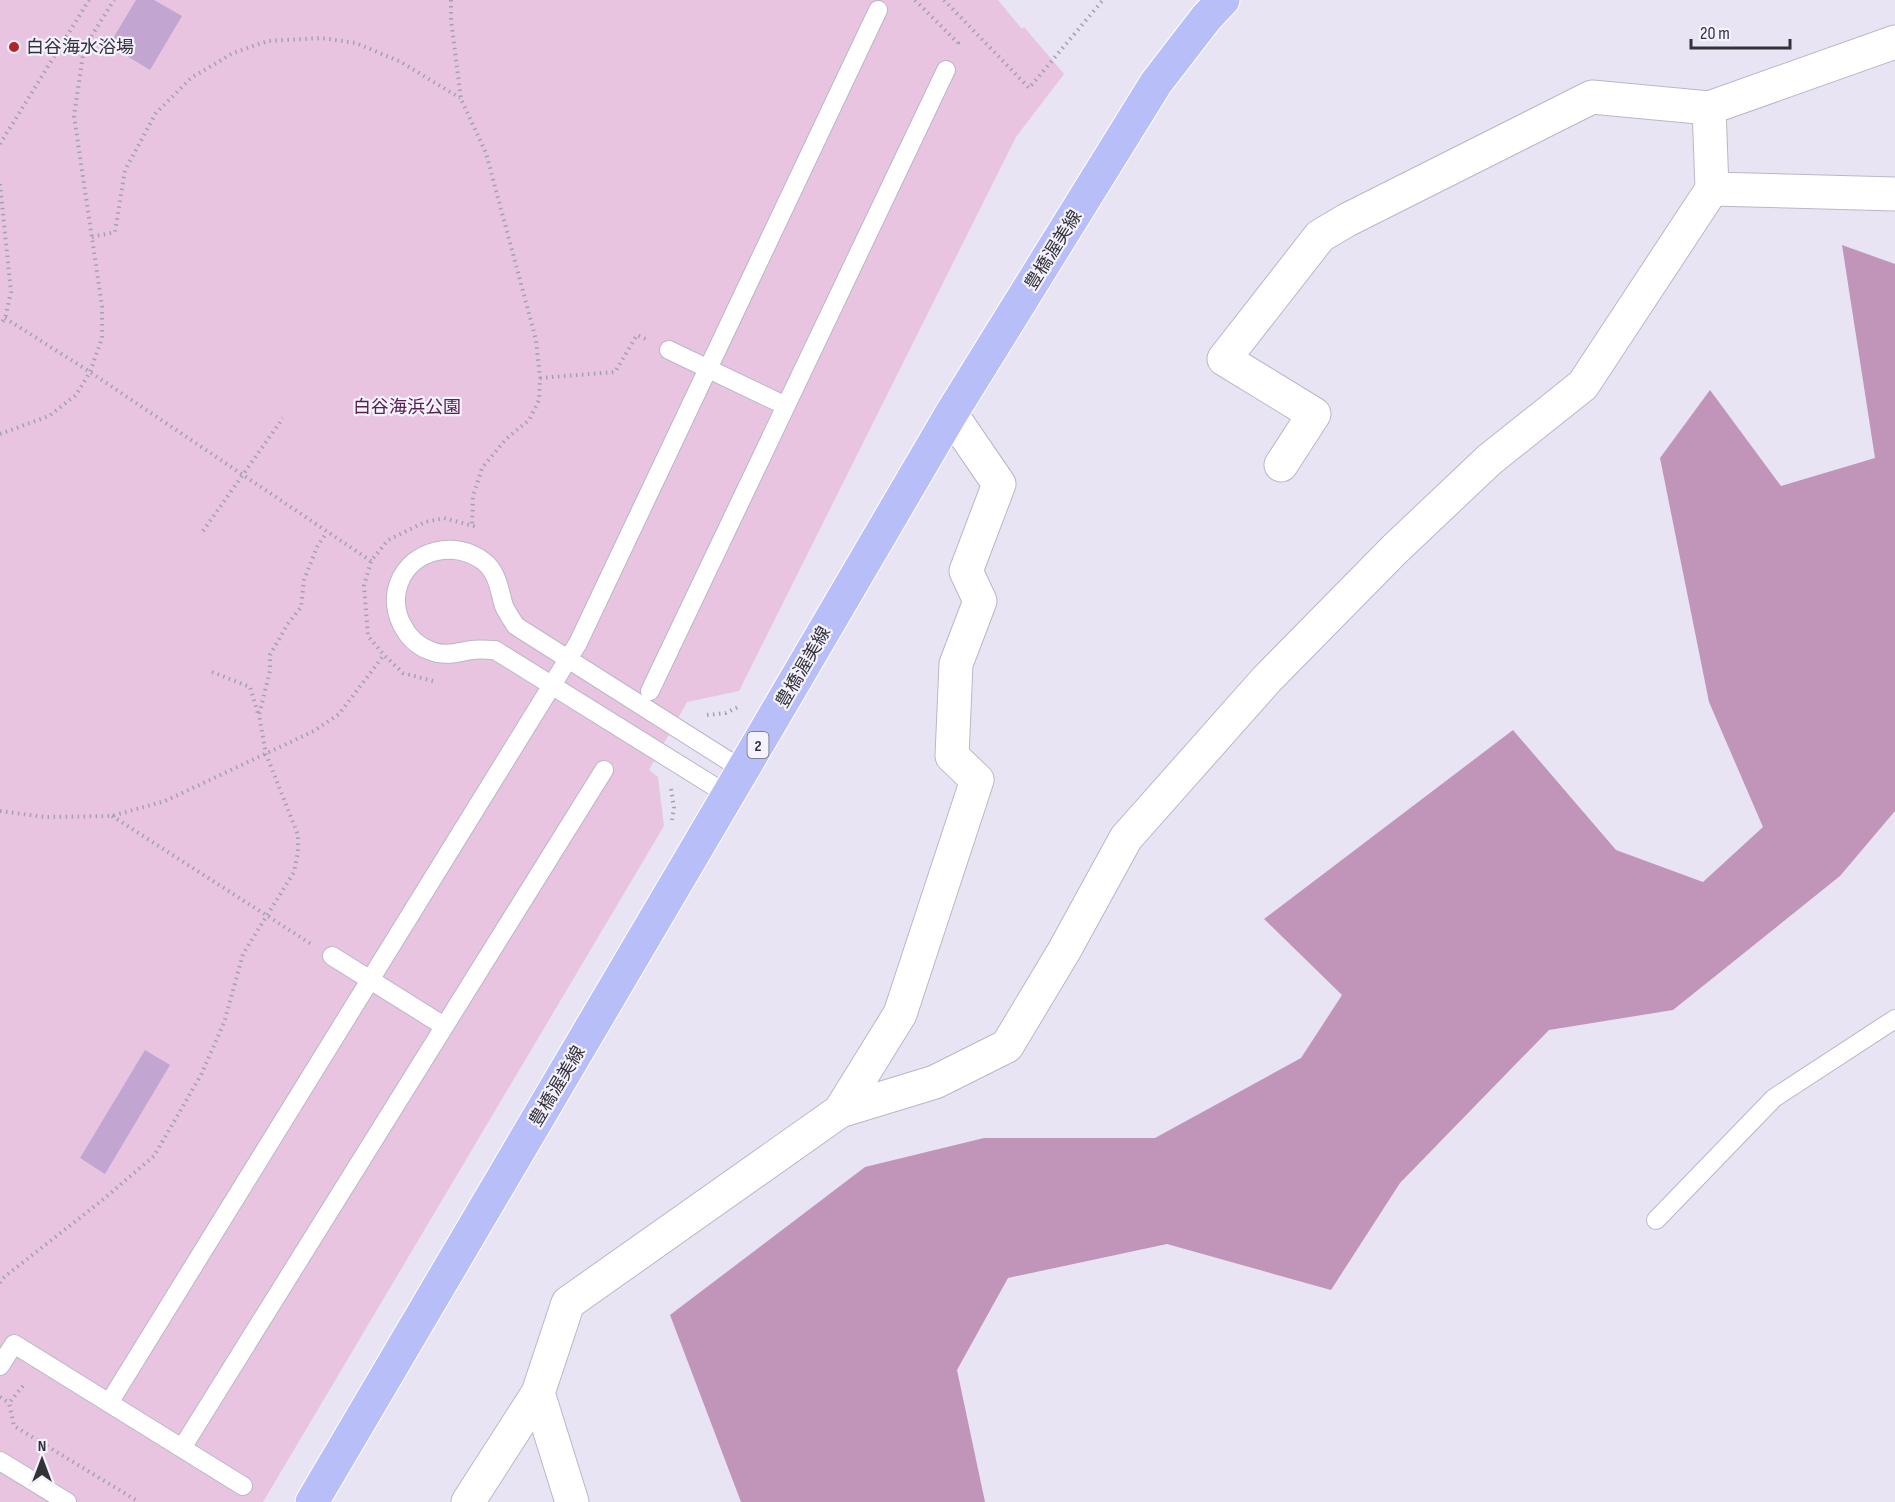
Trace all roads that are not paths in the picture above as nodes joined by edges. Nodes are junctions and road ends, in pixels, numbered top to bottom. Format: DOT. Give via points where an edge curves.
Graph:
graph roads {
  1 [pos="1223,0"];
  2 [pos="878,10"];
  3 [pos="1895,42"];
  4 [pos="946,70"];
  5 [pos="1709,108"];
  6 [pos="1713,189"];
  7 [pos="1895,194"];
  8 [pos="669,350"];
  9 [pos="708,369"];
  10 [pos="786,406"];
  11 [pos="951,414"];
  12 [pos="1281,465"];
  13 [pos="568,659"];
  14 [pos="552,686"];
  15 [pos="650,691"];
  16 [pos="604,770"];
  17 [pos="736,783"];
  18 [pos="332,956"];
  19 [pos="369,980"];
  20 [pos="1895,1019"];
  21 [pos="444,1026"];
  22 [pos="840,1111"];
  23 [pos="1656,1220"];
  24 [pos="0,1366"];
  25 [pos="538,1393"];
  26 [pos="108,1403"];
  27 [pos="182,1448"];
  28 [pos="0,1461"];
  29 [pos="243,1486"];
  30 [pos="68,1502"];
  31 [pos="312,1502"];
  32 [pos="468,1502"];
  33 [pos="572,1502"];
  1 -- 11 [label="main road, 豊橋渥美線 / 2" via="1156,83"];
  2 -- 9 [label="lane"];
  3 -- 5 [label="street"];
  4 -- 10 [label="lane"];
  5 -- 6 [label="street"];
  5 -- 12 [label="street" via="1592,98 1320,236 1224,359 1314,414"];
  6 -- 7 [label="street"];
  6 -- 22 [label="street" via="1583,385 1489,460 1395,549 1267,679 1126,838 1065,951 1007,1046 935,1082"];
  8 -- 9 [label="lane"];
  9 -- 10 [label="lane"];
  9 -- 13 [label="lane"];
  10 -- 15 [label="lane"];
  11 -- 17 [label="main road, 豊橋渥美線 / 2"];
  11 -- 22 [label="street" via="999,484 966,571 980,601 956,664 952,756 977,780 900,1014"];
  13 -- 14 [label="lane"];
  13 -- 14 [label="lane" via="516,626 505,609 497,579 485,562 467,551 446,549 426,554 404,575 396,604 401,625 414,641 431,651 452,655 495,650"];
  13 -- 17 [label="lane"];
  14 -- 17 [label="lane"];
  14 -- 19 [label="lane"];
  16 -- 21 [label="lane"];
  17 -- 31 [label="main road, 豊橋渥美線 / 2"];
  18 -- 19 [label="lane"];
  19 -- 21 [label="lane"];
  19 -- 26 [label="lane"];
  20 -- 23 [label="lane" via="1774,1098"];
  21 -- 27 [label="lane"];
  22 -- 25 [label="street" via="568,1303"];
  24 -- 26 [label="lane" via="14,1344"];
  25 -- 32 [label="street"];
  25 -- 33 [label="street"];
  26 -- 27 [label="lane"];
  27 -- 29 [label="lane"];
  28 -- 30 [label="lane"];
}
